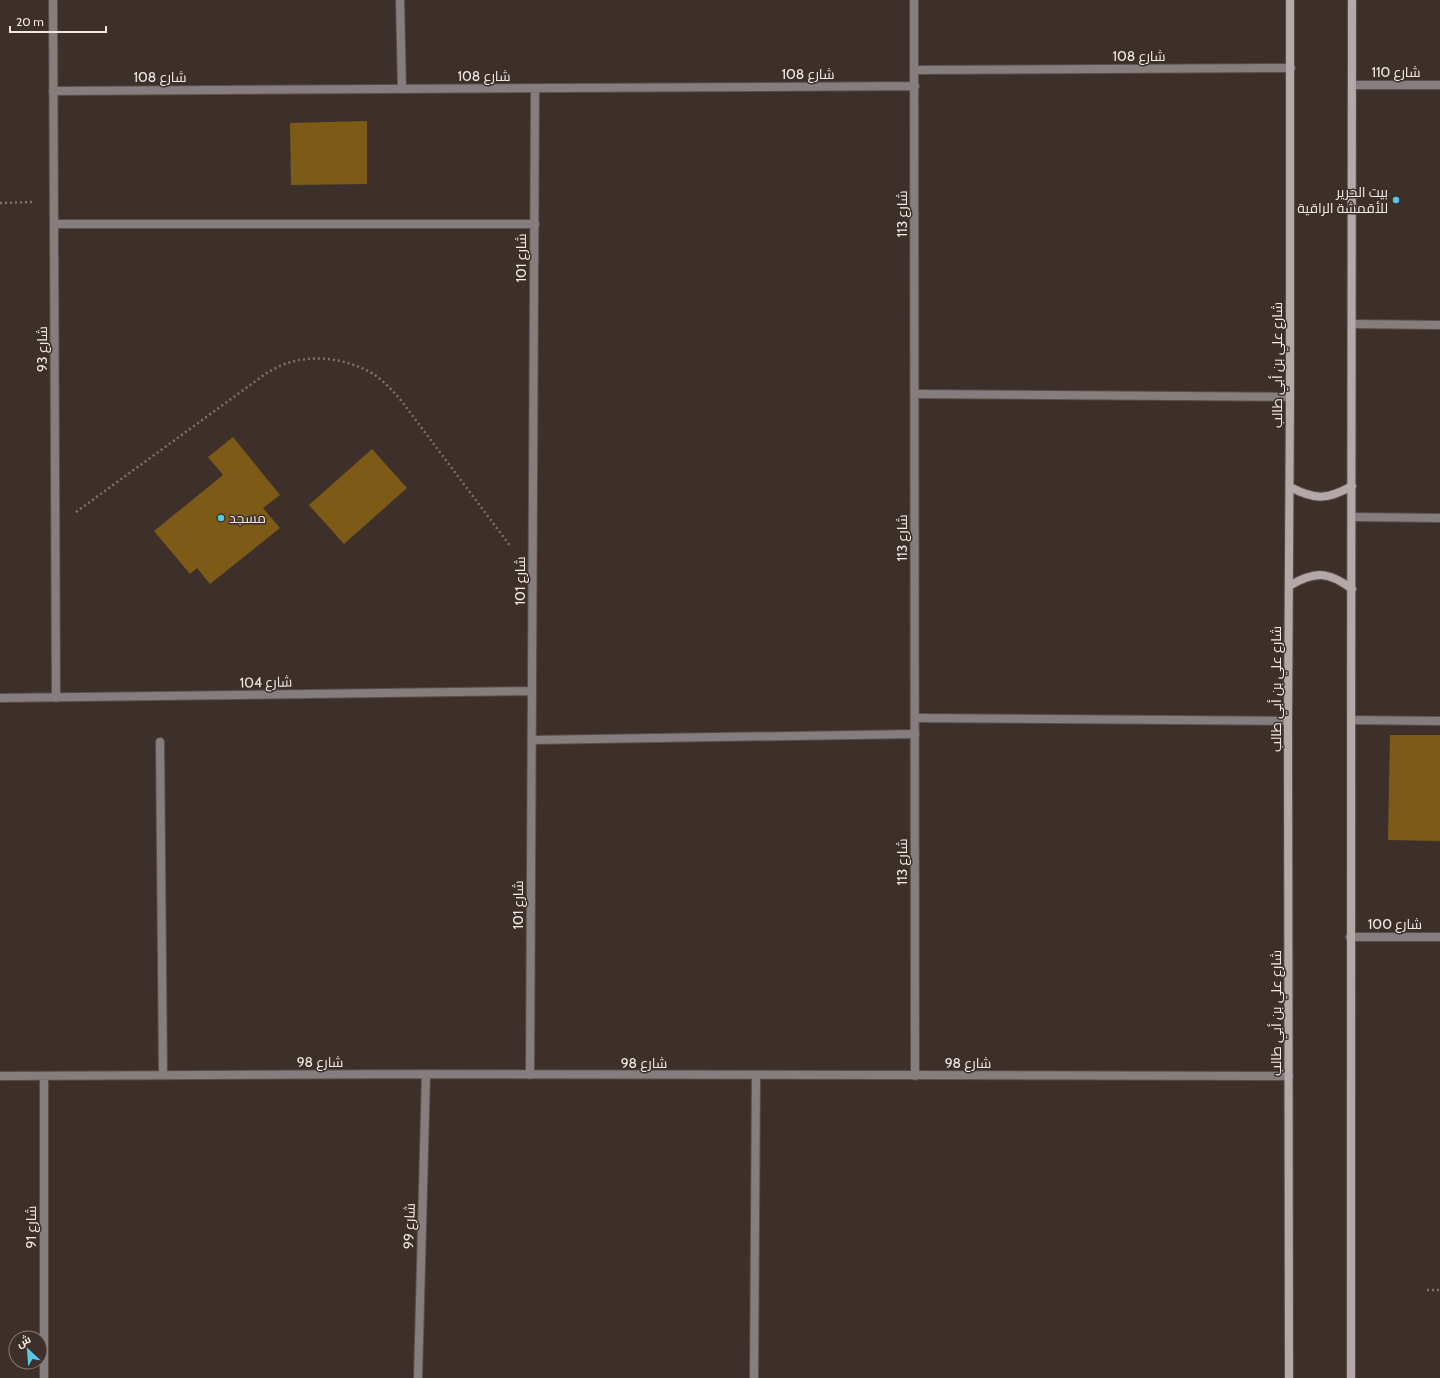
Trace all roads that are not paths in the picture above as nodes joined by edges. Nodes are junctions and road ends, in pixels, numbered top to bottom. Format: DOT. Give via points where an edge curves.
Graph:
graph roads {
  1 [pos="53,0"];
  2 [pos="400,0"];
  3 [pos="914,0"];
  4 [pos="1290,0"];
  5 [pos="1352,0"];
  6 [pos="1291,68"];
  7 [pos="915,70"];
  8 [pos="1352,85"];
  9 [pos="1440,85"];
  10 [pos="915,86"];
  11 [pos="535,88"];
  12 [pos="402,89"];
  13 [pos="53,91"];
  14 [pos="54,224"];
  15 [pos="535,224"];
  16 [pos="1353,324"];
  17 [pos="1440,325"];
  18 [pos="915,394"];
  19 [pos="1290,397"];
  20 [pos="1352,486"];
  21 [pos="1290,487"];
  22 [pos="1352,517"];
  23 [pos="1440,518"];
  24 [pos="1289,586"];
  25 [pos="1352,589"];
  26 [pos="532,690"];
  27 [pos="0,698"];
  28 [pos="56,698"];
  29 [pos="915,718"];
  30 [pos="1352,720"];
  31 [pos="1440,721"];
  32 [pos="1288,722"];
  33 [pos="915,734"];
  34 [pos="532,740"];
  35 [pos="160,742"];
  36 [pos="1350,937"];
  37 [pos="1440,937"];
  38 [pos="426,1074"];
  39 [pos="163,1075"];
  40 [pos="530,1075"];
  41 [pos="0,1076"];
  42 [pos="44,1076"];
  43 [pos="756,1076"];
  44 [pos="915,1076"];
  45 [pos="1289,1076"];
  46 [pos="44,1378"];
  47 [pos="418,1378"];
  48 [pos="754,1378"];
  49 [pos="1289,1378"];
  50 [pos="1350,1378"];
  1 -- 13 [label="street, شارع 93"];
  2 -- 12 [label="street"];
  3 -- 7 [label="street, شارع 113"];
  4 -- 6 [label="street, شارع علي بن أبي طالب"];
  5 -- 8 [label="street"];
  6 -- 7 [label="street, شارع 108"];
  6 -- 19 [label="street, شارع علي بن أبي طالب"];
  7 -- 10 [label="street, شارع 113"];
  8 -- 9 [label="street, شارع 110"];
  8 -- 16 [label="street"];
  10 -- 11 [label="street, شارع 108"];
  10 -- 18 [label="street, شارع 113"];
  11 -- 12 [label="street, شارع 108"];
  11 -- 15 [label="street, شارع 101"];
  12 -- 13 [label="street, شارع 108"];
  13 -- 14 [label="street, شارع 93"];
  14 -- 15 [label="street"];
  14 -- 28 [label="street, شارع 93"];
  15 -- 26 [label="street, شارع 101"];
  16 -- 17 [label="street"];
  16 -- 20 [label="street"];
  18 -- 19 [label="street"];
  18 -- 29 [label="street, شارع 113"];
  19 -- 21 [label="street, شارع علي بن أبي طالب"];
  20 -- 21 [label="street" via="1338,494 1321,497 1305,494"];
  20 -- 22 [label="street"];
  21 -- 24 [label="street, شارع علي بن أبي طالب"];
  22 -- 23 [label="street"];
  22 -- 25 [label="street"];
  24 -- 25 [label="street" via="1304,577 1321,575 1338,579"];
  24 -- 32 [label="street, شارع علي بن أبي طالب"];
  25 -- 30 [label="street"];
  26 -- 28 [label="street, شارع 104"];
  26 -- 34 [label="street, شارع 101"];
  27 -- 28 [label="street, شارع 104"];
  29 -- 32 [label="street"];
  29 -- 33 [label="street, شارع 113"];
  30 -- 31 [label="street"];
  30 -- 36 [label="street"];
  32 -- 45 [label="street, شارع علي بن أبي طالب"];
  33 -- 34 [label="street"];
  33 -- 44 [label="street, شارع 113"];
  34 -- 40 [label="street, شارع 101"];
  35 -- 39 [label="street"];
  36 -- 37 [label="street, شارع 100"];
  36 -- 50 [label="street"];
  38 -- 39 [label="street, شارع 98"];
  38 -- 40 [label="street, شارع 98"];
  38 -- 47 [label="street, شارع 99"];
  39 -- 42 [label="street, شارع 98"];
  40 -- 43 [label="street, شارع 98"];
  41 -- 42 [label="street, شارع 98"];
  42 -- 46 [label="street, شارع 91"];
  43 -- 44 [label="street, شارع 98"];
  43 -- 48 [label="street"];
  44 -- 45 [label="street, شارع 98"];
  45 -- 49 [label="street, شارع علي بن أبي طالب"];
}
